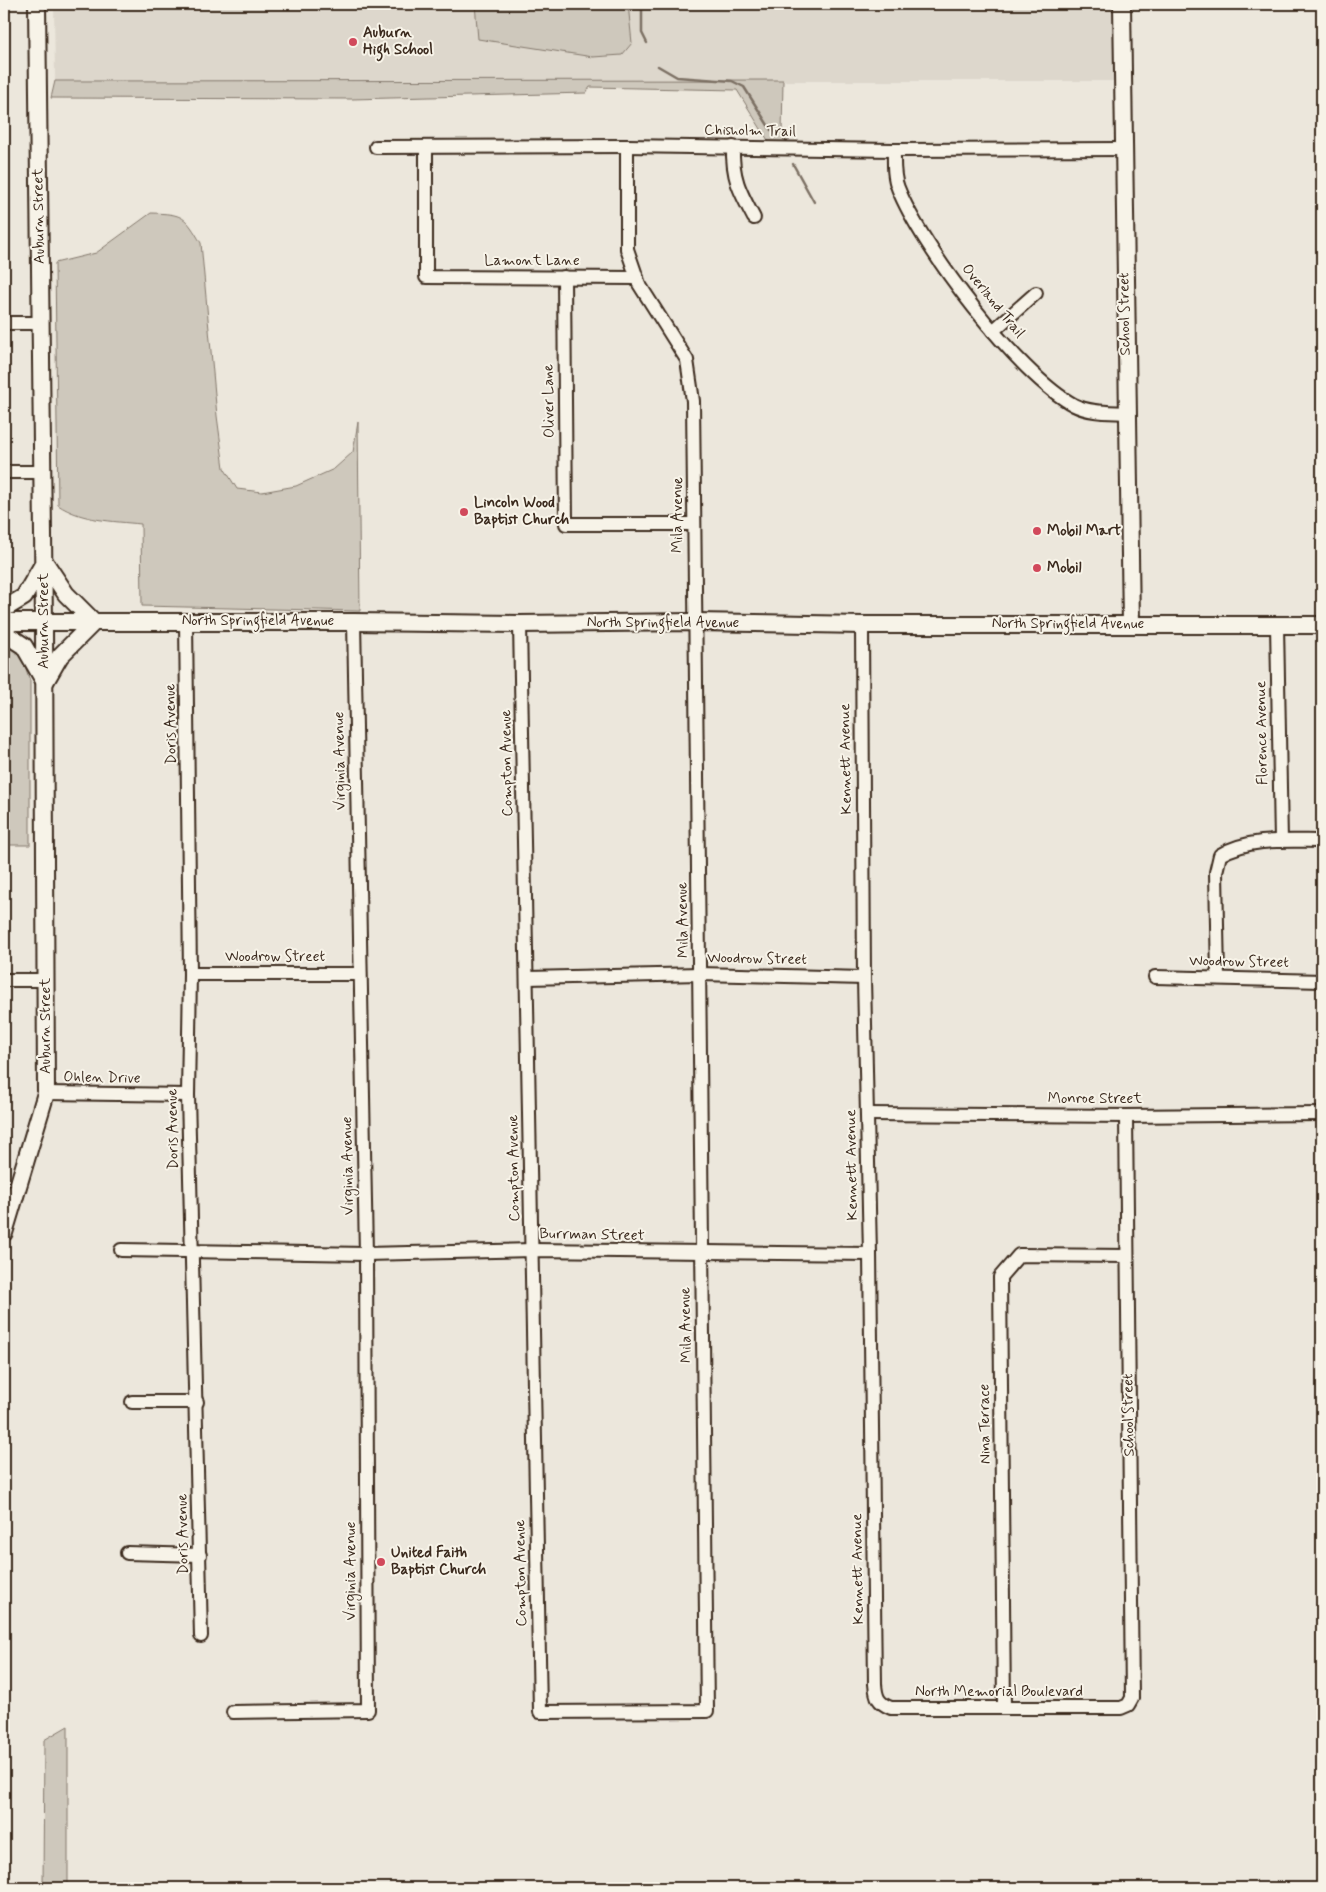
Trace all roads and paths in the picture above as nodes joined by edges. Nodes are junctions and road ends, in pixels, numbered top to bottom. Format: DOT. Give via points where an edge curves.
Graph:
graph roads {
  1 [pos="37,4"];
  2 [pos="1122,4"];
  3 [pos="627,146"];
  4 [pos="376,147"];
  5 [pos="426,147"];
  6 [pos="733,147"];
  7 [pos="1124,149"];
  8 [pos="894,150"];
  9 [pos="754,218"];
  10 [pos="564,277"];
  11 [pos="637,278"];
  12 [pos="1036,292"];
  13 [pos="4,323"];
  14 [pos="41,323"];
  15 [pos="993,331"];
  16 [pos="1126,413"];
  17 [pos="4,472"];
  18 [pos="43,472"];
  19 [pos="694,524"];
  20 [pos="44,561"];
  21 [pos="4,609"];
  22 [pos="186,621"];
  23 [pos="4,622"];
  24 [pos="94,622"];
  25 [pos="354,622"];
  26 [pos="695,622"];
  27 [pos="44,623"];
  28 [pos="520,624"];
  29 [pos="1131,624"];
  30 [pos="862,625"];
  31 [pos="1277,625"];
  32 [pos="1322,625"];
  33 [pos="4,633"];
  34 [pos="45,683"];
  35 [pos="1280,841"];
  36 [pos="1322,842"];
  37 [pos="190,974"];
  38 [pos="360,974"];
  39 [pos="700,974"];
  40 [pos="1155,977"];
  41 [pos="528,978"];
  42 [pos="864,978"];
  43 [pos="1218,978"];
  44 [pos="4,980"];
  45 [pos="47,980"];
  46 [pos="1322,981"];
  47 [pos="46,1093"];
  48 [pos="188,1095"];
  49 [pos="867,1114"];
  50 [pos="1322,1114"];
  51 [pos="1126,1116"];
  52 [pos="4,1233"];
  53 [pos="120,1250"];
  54 [pos="192,1250"];
  55 [pos="532,1250"];
  56 [pos="701,1253"];
  57 [pos="366,1254"];
  58 [pos="870,1254"];
  59 [pos="1128,1256"];
  60 [pos="132,1402"];
  61 [pos="197,1402"];
  62 [pos="127,1553"];
  63 [pos="200,1554"];
  64 [pos="202,1636"];
  65 [pos="880,1702"];
  66 [pos="1004,1708"];
  67 [pos="1121,1708"];
  68 [pos="708,1711"];
  69 [pos="233,1712"];
  1 -- 14 [label="main road, Auburn Street"];
  2 -- 7 [label="main road, School Street"];
  3 -- 5 [label="street, Chisholm Trail"];
  3 -- 6 [label="street, Chisholm Trail"];
  3 -- 11 [label="street, Mila Avenue" via="627,250"];
  4 -- 5 [label="street, Chisholm Trail"];
  5 -- 10 [label="street, Lamont Lane" via="426,277"];
  6 -- 8 [label="street, Chisholm Trail"];
  6 -- 9 [label="street" via="732,167 737,187"];
  7 -- 8 [label="street, Chisholm Trail"];
  7 -- 16 [label="main road, School Street"];
  8 -- 15 [label="street, Overland Trail" via="897,186 908,208 934,252"];
  10 -- 11 [label="street, Lamont Lane"];
  10 -- 19 [label="street, Oliver Lane" via="566,524"];
  11 -- 19 [label="street, Mila Avenue" via="687,360 693,401"];
  12 -- 15 [label="street"];
  13 -- 14 [label="street"];
  14 -- 18 [label="main road, Auburn Street"];
  15 -- 16 [label="street, Overland Trail" via="1047,386 1075,405 1088,410"];
  16 -- 29 [label="main road, School Street"];
  17 -- 18 [label="street"];
  18 -- 20 [label="main road, Auburn Street"];
  19 -- 26 [label="street, Mila Avenue"];
  20 -- 21 [label="main road" via="24,597"];
  20 -- 24 [label="main road" via="66,594"];
  20 -- 27 [label="main road, Auburn Street"];
  22 -- 24 [label="main road, North Springfield Avenue"];
  22 -- 25 [label="main road, North Springfield Avenue"];
  22 -- 37 [label="street, Doris Avenue"];
  23 -- 27 [label="main road, North Springfield Avenue"];
  24 -- 27 [label="main road, North Springfield Avenue"];
  24 -- 34 [label="main road" via="60,656"];
  25 -- 28 [label="main road, North Springfield Avenue"];
  25 -- 38 [label="street, Virginia Avenue"];
  26 -- 28 [label="main road, North Springfield Avenue"];
  26 -- 30 [label="main road, North Springfield Avenue"];
  26 -- 39 [label="street, Mila Avenue"];
  27 -- 34 [label="main road, Auburn Street"];
  28 -- 41 [label="street, Compton Avenue"];
  29 -- 30 [label="main road, North Springfield Avenue"];
  29 -- 31 [label="main road, North Springfield Avenue"];
  30 -- 42 [label="street, Kennett Avenue"];
  31 -- 32 [label="main road, North Springfield Avenue"];
  31 -- 35 [label="street, Florence Avenue"];
  33 -- 34 [label="main road" via="24,646"];
  34 -- 45 [label="main road, Auburn Street"];
  35 -- 36 [label="street"];
  35 -- 43 [label="street" via="1231,848 1220,854 1216,872"];
  37 -- 38 [label="street, Woodrow Street"];
  37 -- 48 [label="street, Doris Avenue"];
  38 -- 57 [label="street, Virginia Avenue"];
  39 -- 41 [label="street, Woodrow Street"];
  39 -- 42 [label="street, Woodrow Street"];
  39 -- 56 [label="street, Mila Avenue"];
  40 -- 43 [label="street, Woodrow Street"];
  41 -- 55 [label="street, Compton Avenue"];
  42 -- 49 [label="street, Kennett Avenue"];
  43 -- 46 [label="street, Woodrow Street"];
  44 -- 45 [label="street"];
  45 -- 47 [label="main road, Auburn Street"];
  47 -- 48 [label="street, Ohlen Drive"];
  47 -- 52 [label="main road, Auburn Street"];
  48 -- 54 [label="street, Doris Avenue"];
  49 -- 51 [label="street, Monroe Street"];
  49 -- 58 [label="street, Kennett Avenue"];
  50 -- 51 [label="street, Monroe Street"];
  51 -- 59 [label="street, School Street"];
  53 -- 54 [label="street, Burrman Street"];
  54 -- 57 [label="street, Burrman Street"];
  54 -- 61 [label="street, Doris Avenue"];
  55 -- 56 [label="street, Burrman Street"];
  55 -- 57 [label="street, Burrman Street"];
  55 -- 68 [label="street, Compton Avenue" via="540,1712"];
  56 -- 58 [label="street, Burrman Street"];
  56 -- 68 [label="street, Mila Avenue"];
  57 -- 69 [label="street, Virginia Avenue" via="368,1710"];
  58 -- 65 [label="street, Kennett Avenue" via="875,1684"];
  59 -- 66 [label="street, Nina Terrace" via="1019,1255 1000,1277"];
  59 -- 67 [label="street, School Street" via="1132,1698"];
  60 -- 61 [label="street"];
  61 -- 63 [label="street, Doris Avenue"];
  62 -- 63 [label="street"];
  63 -- 64 [label="street, Doris Avenue"];
  65 -- 66 [label="street, North Memorial Boulevard" via="891,1708"];
  66 -- 67 [label="street, North Memorial Boulevard"];
}
